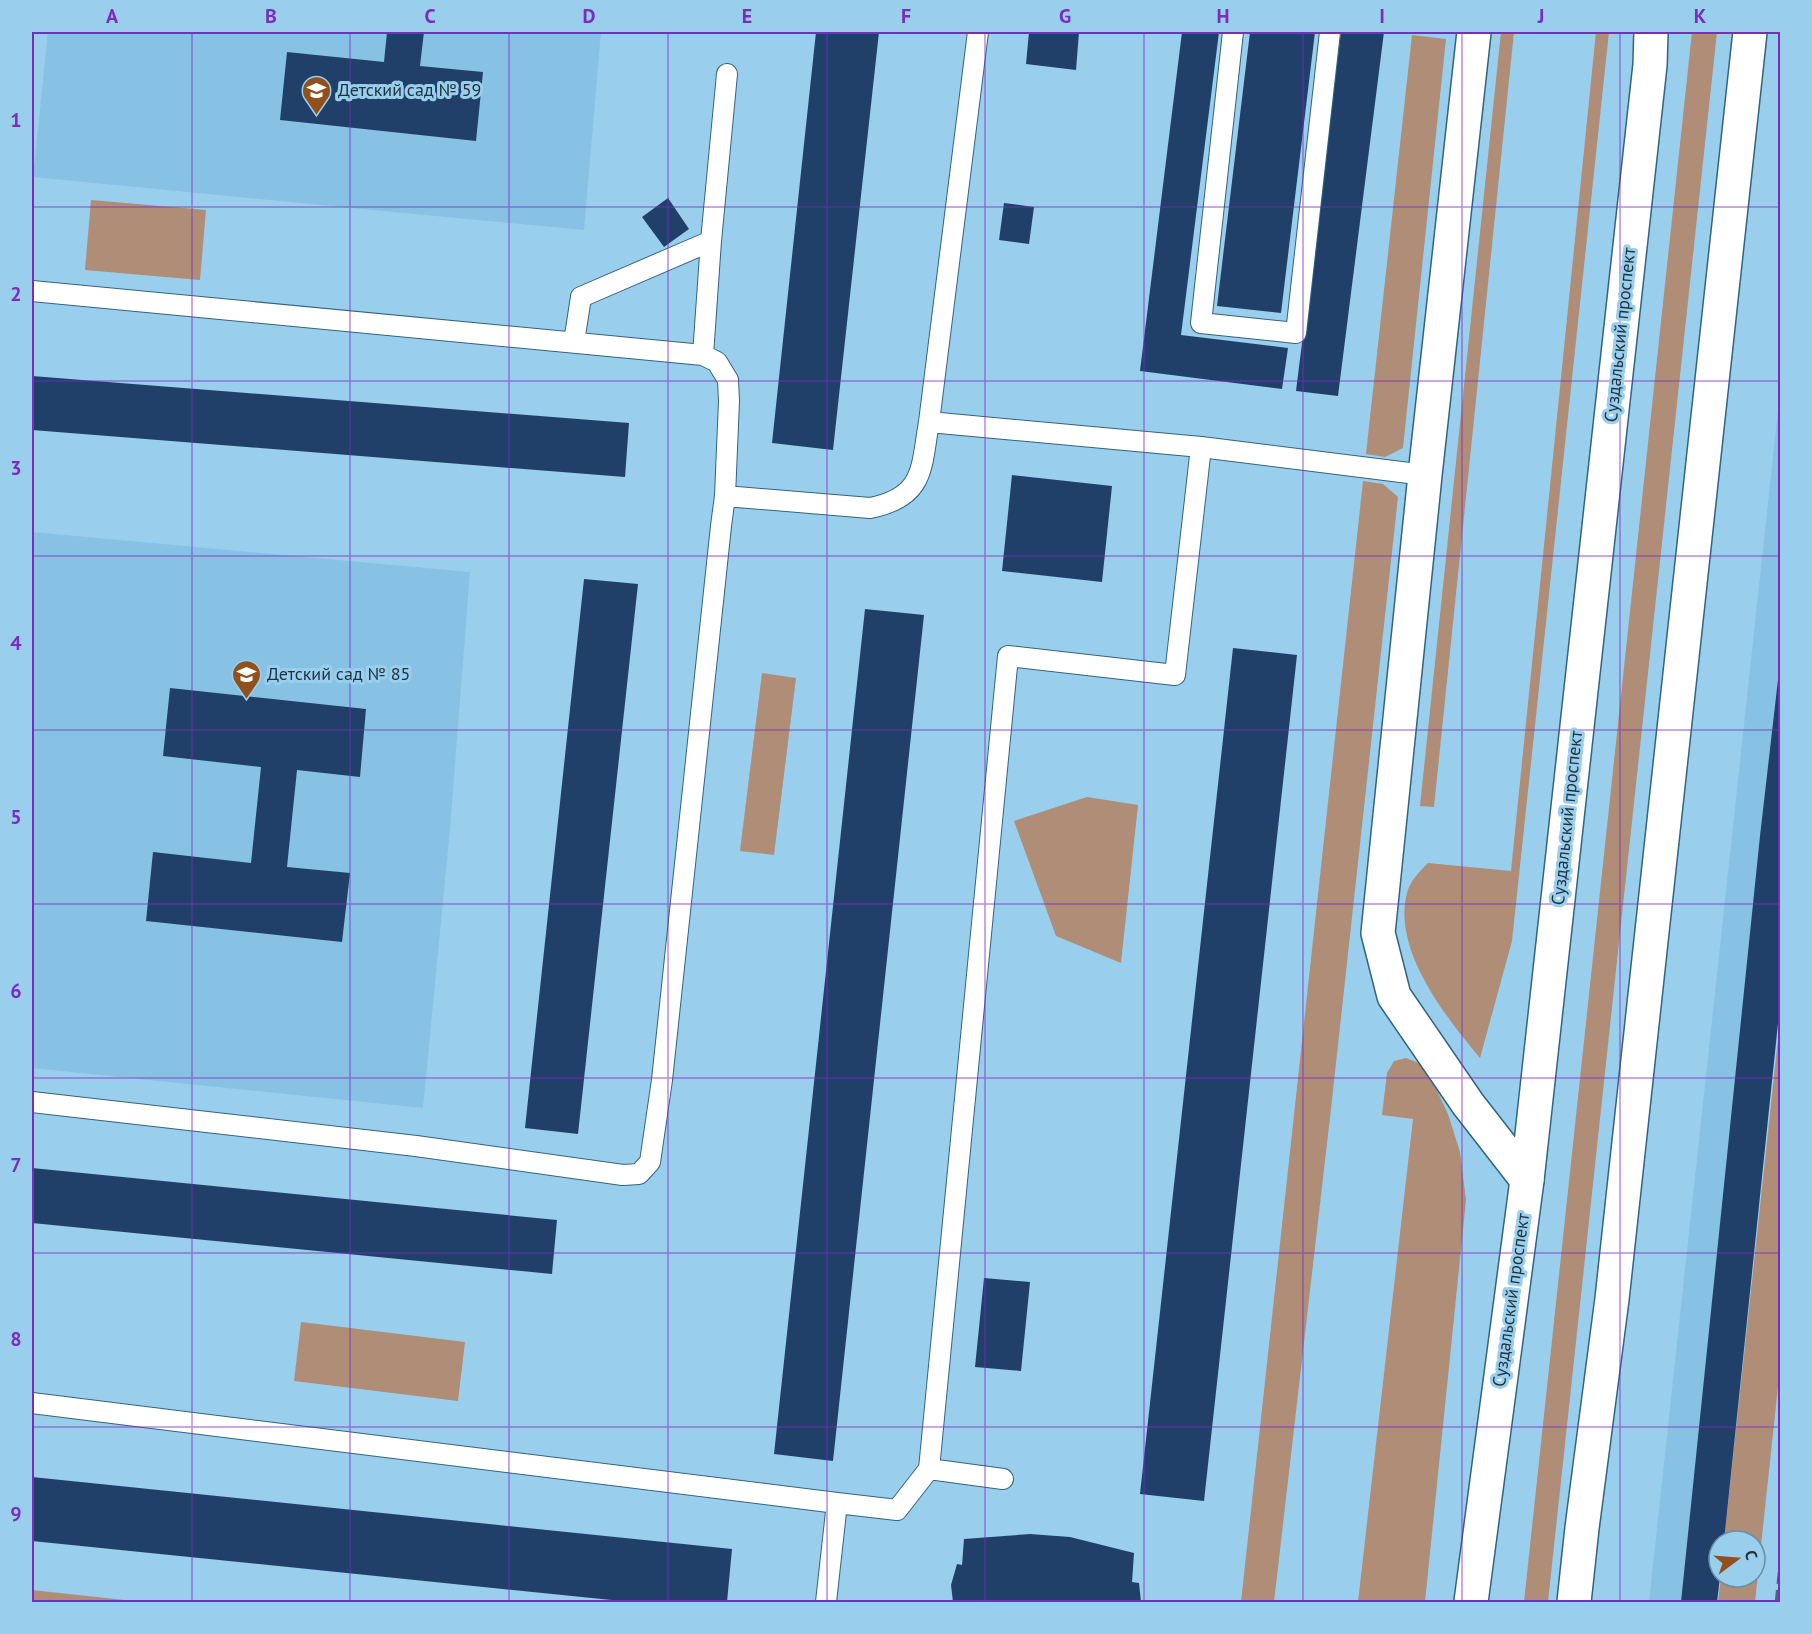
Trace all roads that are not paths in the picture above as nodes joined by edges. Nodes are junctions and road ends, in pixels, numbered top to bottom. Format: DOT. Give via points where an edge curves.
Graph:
graph roads {
  1 [pos="978,32"];
  2 [pos="1233,32"];
  3 [pos="1330,32"];
  4 [pos="1474,32"];
  5 [pos="1651,32"];
  6 [pos="1750,32"];
  7 [pos="727,74"];
  8 [pos="711,241"];
  9 [pos="32,291"];
  10 [pos="574,342"];
  11 [pos="703,355"];
  12 [pos="929,422"];
  13 [pos="1201,447"];
  14 [pos="1425,475"];
  15 [pos="725,496"];
  16 [pos="32,1102"];
  17 [pos="1527,1180"];
  18 [pos="32,1403"];
  19 [pos="929,1469"];
  20 [pos="1003,1479"];
  21 [pos="837,1503"];
  22 [pos="826,1602"];
  23 [pos="1471,1602"];
  24 [pos="1574,1602"];
  1 -- 12 [label="lane"];
  2 -- 3 [label="lane" via="1201,323 1296,333"];
  4 -- 14 [label="main road"];
  5 -- 17 [label="main road, Суздальский проспект"];
  6 -- 24 [label="main road" via="1612,1299"];
  7 -- 8 [label="lane"];
  8 -- 10 [label="lane" via="581,297"];
  8 -- 11 [label="lane"];
  9 -- 10 [label="lane"];
  10 -- 11 [label="lane"];
  11 -- 15 [label="lane" via="717,362 729,380"];
  12 -- 13 [label="lane"];
  12 -- 15 [label="lane" via="913,487 887,505 870,508"];
  13 -- 14 [label="lane"];
  13 -- 19 [label="lane" via="1175,675 1008,656"];
  14 -- 17 [label="main road" via="1378,933 1394,996 1468,1104"];
  15 -- 16 [label="lane" via="662,1080 650,1162 639,1174"];
  17 -- 23 [label="main road, Суздальский проспект"];
  18 -- 21 [label="lane"];
  19 -- 20 [label="lane"];
  19 -- 21 [label="lane" via="897,1510"];
  21 -- 22 [label="lane"];
}
